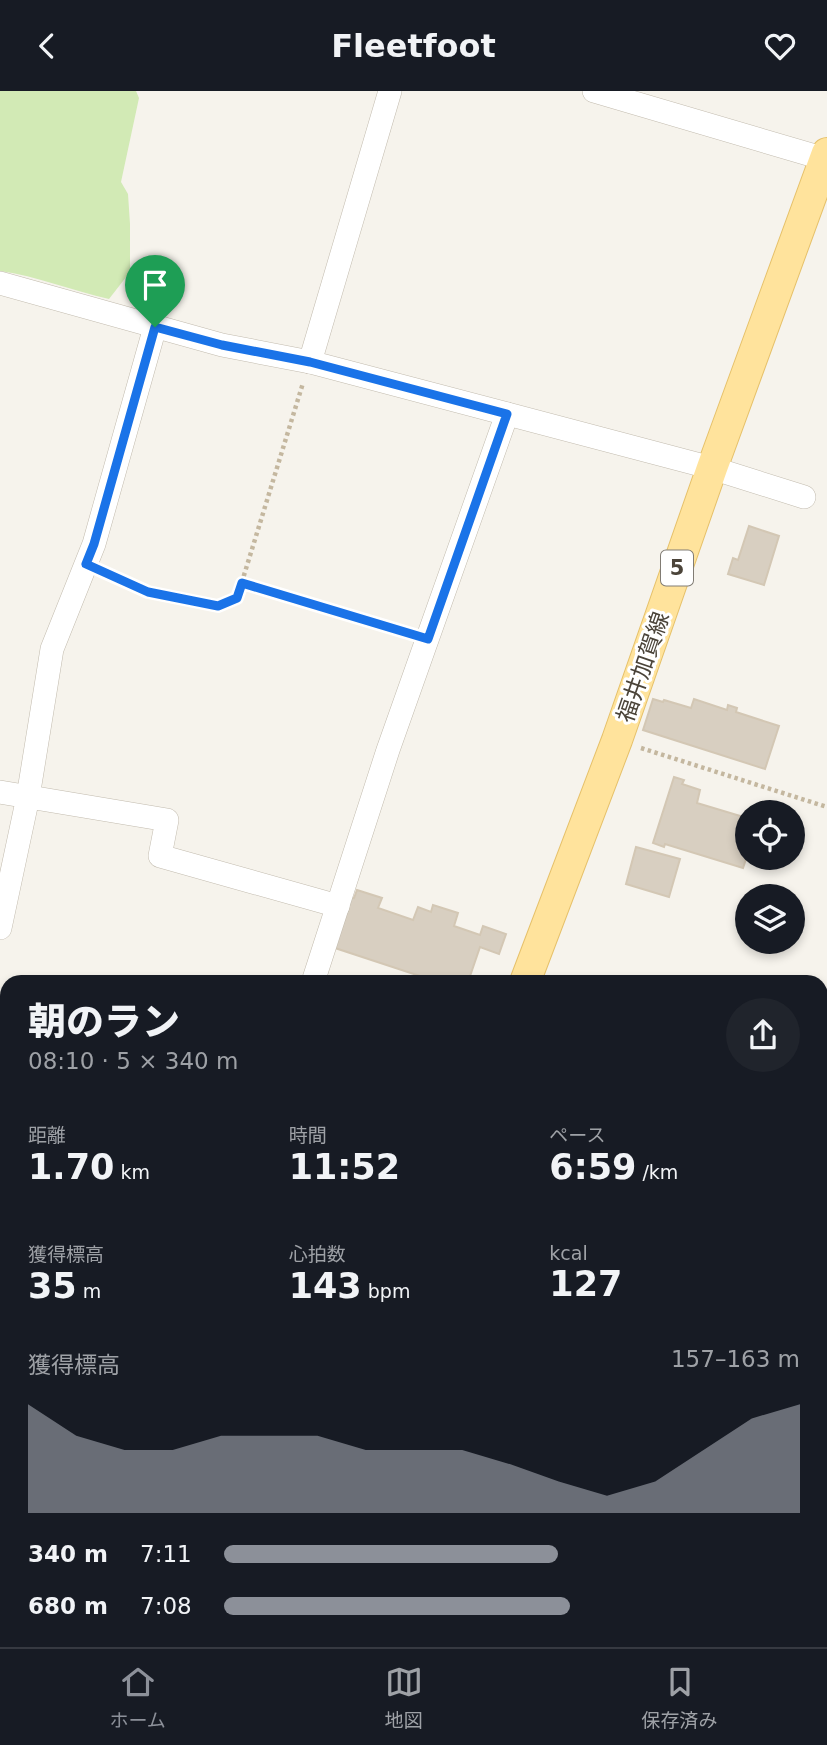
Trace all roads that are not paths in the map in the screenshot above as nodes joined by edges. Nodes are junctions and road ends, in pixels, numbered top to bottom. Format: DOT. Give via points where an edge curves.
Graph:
graph roads {
  1 [pos="390,91"];
  2 [pos="594,91"];
  3 [pos="826,156"];
  4 [pos="0,283"];
  5 [pos="155,327"];
  6 [pos="310,362"];
  7 [pos="507,414"];
  8 [pos="712,468"];
  9 [pos="804,497"];
  10 [pos="0,792"];
  11 [pos="28,797"];
  12 [pos="338,906"];
  13 [pos="0,928"];
  14 [pos="315,975"];
  15 [pos="528,975"];
  1 -- 6 [label="street"];
  2 -- 3 [label="street"];
  3 -- 8 [label="main road, 福井加賀線 / 5"];
  4 -- 5 [label="street"];
  5 -- 6 [label="street"];
  5 -- 11 [label="street" via="94,544 52,649"];
  6 -- 7 [label="street"];
  7 -- 8 [label="street"];
  7 -- 12 [label="street"];
  8 -- 9 [label="street"];
  8 -- 15 [label="main road, 福井加賀線 / 5" via="617,740"];
  10 -- 11 [label="street"];
  11 -- 12 [label="street" via="167,820 160,856"];
  11 -- 13 [label="street"];
  12 -- 14 [label="street"];
}
